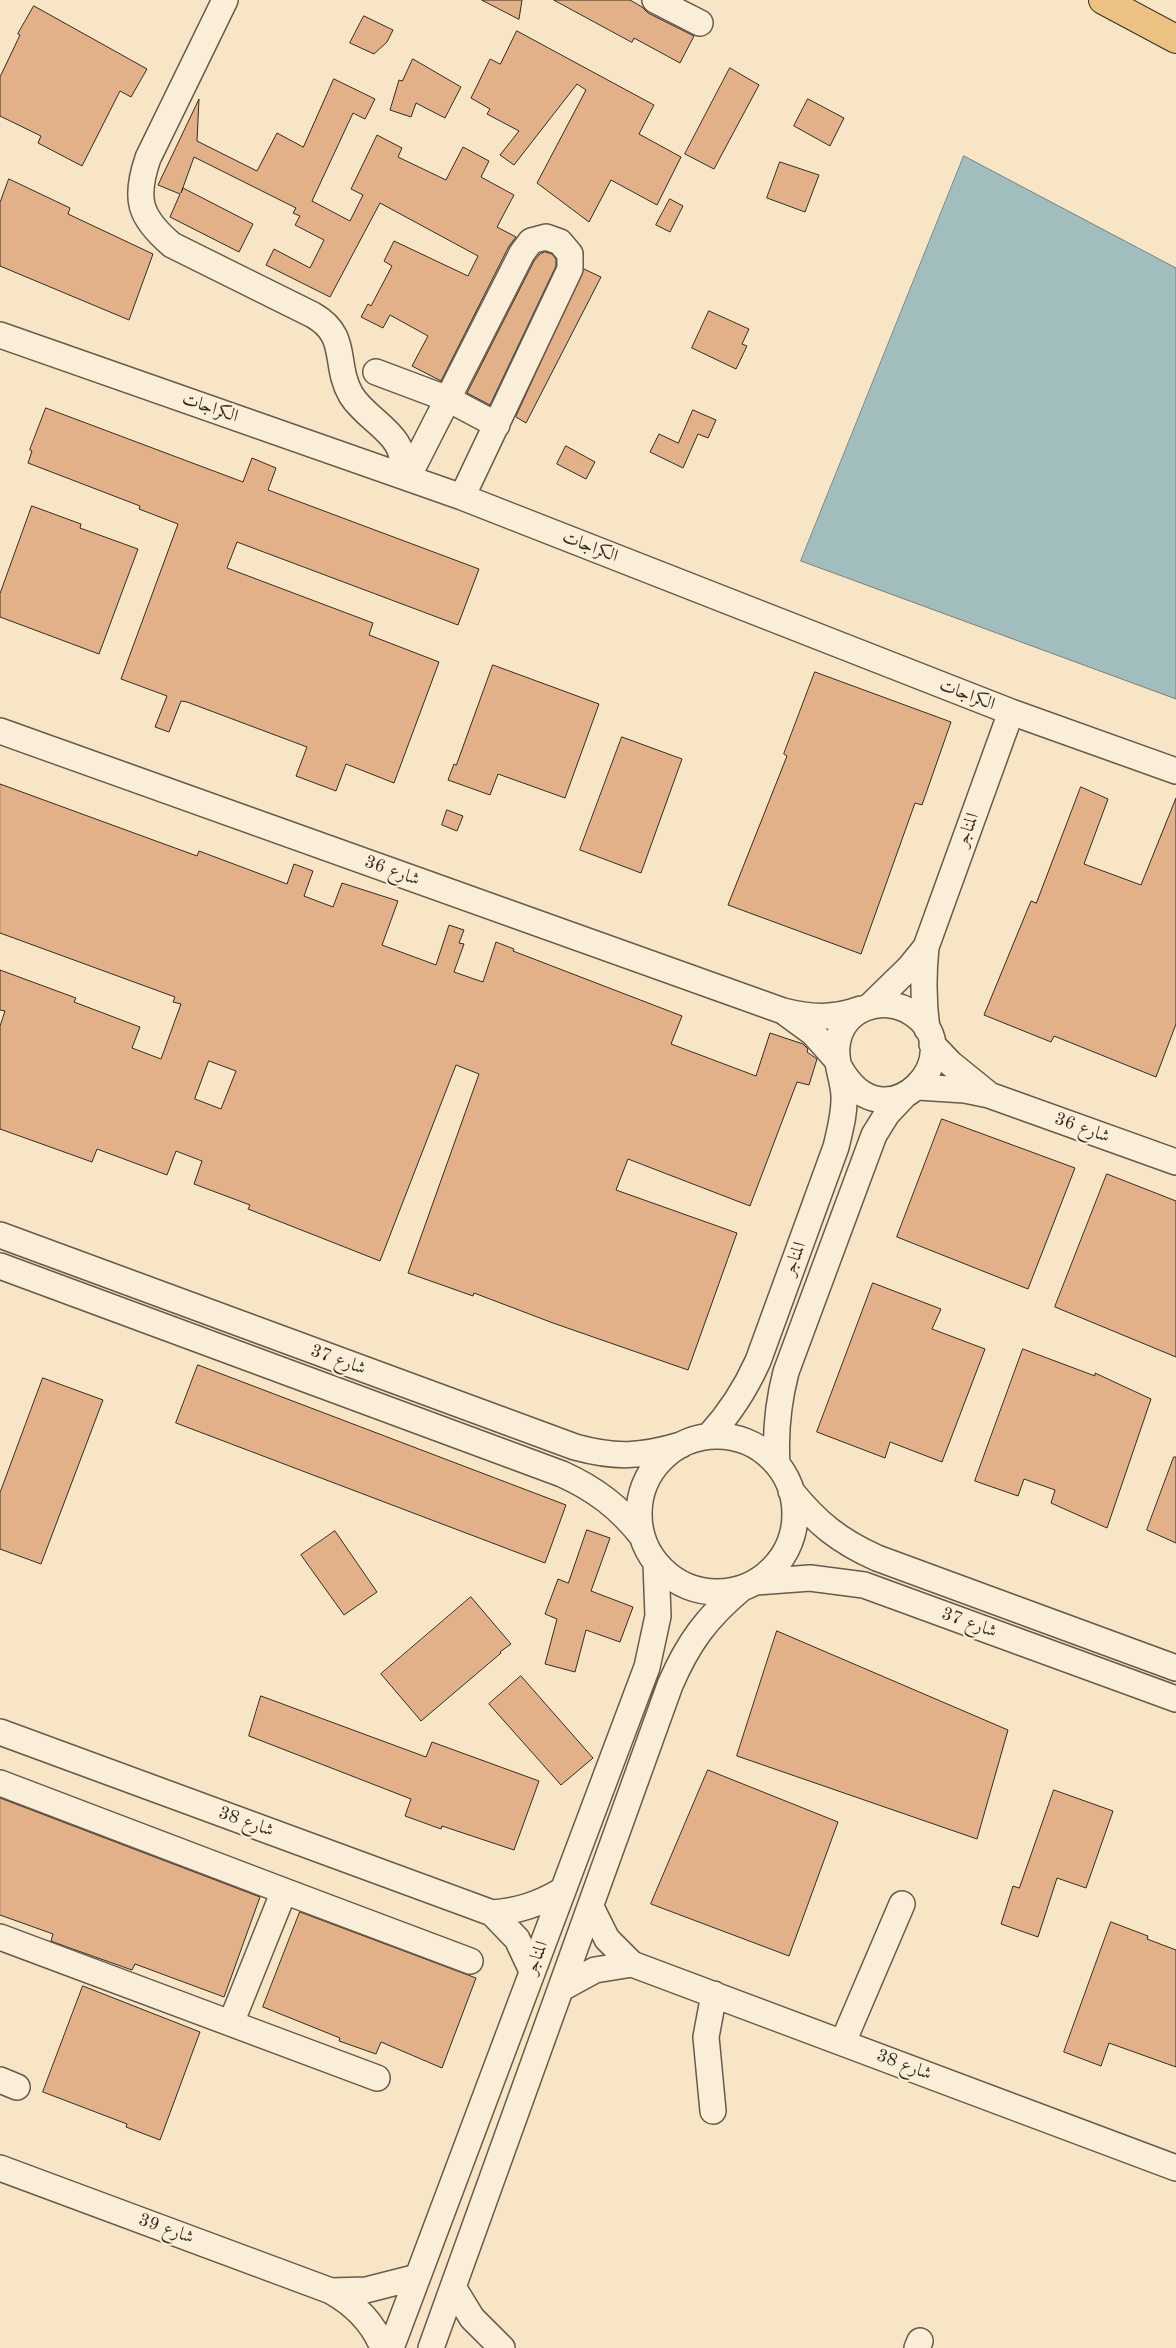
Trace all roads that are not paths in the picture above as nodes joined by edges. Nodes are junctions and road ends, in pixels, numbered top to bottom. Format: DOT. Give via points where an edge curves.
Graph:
graph roads {
  1 [pos="226,0"];
  2 [pos="655,0"];
  3 [pos="1103,0"];
  4 [pos="700,23"];
  5 [pos="1176,39"];
  6 [pos="0,335"];
  7 [pos="376,372"];
  8 [pos="448,399"];
  9 [pos="497,424"];
  10 [pos="405,476"];
  11 [pos="462,498"];
  12 [pos="1010,712"];
  13 [pos="0,731"];
  14 [pos="1176,771"];
  15 [pos="926,948"];
  16 [pos="866,1007"];
  17 [pos="783,1011"];
  18 [pos="930,1037"];
  19 [pos="838,1064"];
  20 [pos="911,1092"];
  21 [pos="988,1095"];
  22 [pos="1176,1162"];
  23 [pos="0,1235"];
  24 [pos="0,1266"];
  25 [pos="709,1436"];
  26 [pos="681,1445"];
  27 [pos="777,1464"];
  28 [pos="791,1490"];
  29 [pos="642,1536"];
  30 [pos="656,1563"];
  31 [pos="749,1585"];
  32 [pos="1176,1668"];
  33 [pos="1176,1699"];
  34 [pos="0,1732"];
  35 [pos="0,1783"];
  36 [pos="563,1890"];
  37 [pos="284,1891"];
  38 [pos="902,1904"];
  39 [pos="591,1907"];
  40 [pos="492,1913"];
  41 [pos="0,1937"];
  42 [pos="470,1961"];
  43 [pos="632,1964"];
  44 [pos="532,1971"];
  45 [pos="562,1988"];
  46 [pos="714,1994"];
  47 [pos="231,2024"];
  48 [pos="843,2042"];
  49 [pos="378,2078"];
  50 [pos="714,2111"];
  51 [pos="0,2168"];
  52 [pos="1176,2168"];
  53 [pos="417,2277"];
  54 [pos="454,2287"];
  55 [pos="331,2290"];
  56 [pos="383,2348"];
  57 [pos="391,2348"];
  58 [pos="431,2348"];
  59 [pos="502,2348"];
  1 -- 10 [label="street" via="148,158 140,182 142,206 153,229 172,245 313,315 331,329 337,339 346,386 370,418 392,435 400,447"];
  2 -- 4 [label="street"];
  3 -- 5 [label="highway"];
  6 -- 10 [label="street, الكراجات"];
  7 -- 8 [label="street"];
  8 -- 9 [label="street"];
  8 -- 9 [label="street" via="531,241 546,237 560,242 570,254 570,269"];
  8 -- 10 [label="street"];
  9 -- 11 [label="street"];
  10 -- 11 [label="street, الكراجات"];
  11 -- 12 [label="street, الكراجات"];
  12 -- 14 [label="street, الكراجات"];
  12 -- 15 [label="street, المناجر"];
  13 -- 17 [label="street, شارع 36"];
  15 -- 16 [label="street, المناجر"];
  15 -- 18 [label="street, المناجر" via="924,1002"];
  16 -- 17 [label="street, شارع 36" via="831,1017"];
  16 -- 18 [label="street" via="887,1004 903,1007 917,1016"];
  16 -- 19 [label="street" via="850,1018 841,1031 837,1045"];
  17 -- 19 [label="street, شارع 36" via="813,1033"];
  18 -- 20 [label="street" via="932,1060 927,1075"];
  18 -- 21 [label="street, شارع 36" via="950,1063"];
  19 -- 20 [label="street" via="847,1082 874,1098 889,1100"];
  19 -- 25 [label="street, المناجر" via="844,1095 843,1122 836,1147 758,1362 729,1414"];
  20 -- 21 [label="street, شارع 36" via="957,1089"];
  20 -- 27 [label="street, المناجر" via="887,1114 874,1135 786,1372 778,1402"];
  21 -- 22 [label="street, شارع 36"];
  23 -- 26 [label="street, شارع 37" via="574,1447 600,1454 628,1456 655,1453"];
  24 -- 29 [label="street, شارع 37" via="562,1474 607,1499"];
  25 -- 26 [label="street"];
  25 -- 27 [label="street" via="753,1445"];
  26 -- 29 [label="street" via="657,1464 646,1484 639,1506"];
  27 -- 28 [label="street"];
  28 -- 31 [label="street" via="792,1536 778,1562"];
  28 -- 32 [label="street, شارع 37" via="828,1531 860,1550"];
  29 -- 30 [label="street"];
  30 -- 31 [label="street" via="680,1583 696,1589 727,1592"];
  30 -- 36 [label="street, المناجر" via="658,1616 647,1668"];
  31 -- 33 [label="street, شارع 37" via="810,1578 864,1585"];
  31 -- 39 [label="street, المناجر" via="718,1608 682,1656"];
  34 -- 40 [label="street, شارع 38"];
  35 -- 37 [label="street"];
  36 -- 40 [label="street, شارع 38" via="529,1907"];
  36 -- 44 [label="street, المناجر"];
  37 -- 42 [label="street"];
  37 -- 47 [label="street"];
  38 -- 48 [label="street"];
  39 -- 43 [label="street, شارع 38" via="607,1939"];
  39 -- 45 [label="street, المناجر"];
  40 -- 44 [label="street, شارع 38" via="517,1939"];
  41 -- 47 [label="street"];
  43 -- 45 [label="street, شارع 38" via="595,1970"];
  43 -- 46 [label="street, شارع 38"];
  44 -- 53 [label="street, المناجر"];
  45 -- 54 [label="street, المناجر"];
  46 -- 48 [label="street, شارع 38"];
  46 -- 50 [label="street" via="706,2037"];
  47 -- 49 [label="street"];
  48 -- 52 [label="street, شارع 38"];
  51 -- 55 [label="street, شارع 39"];
  53 -- 55 [label="street, شارع 39" via="366,2290"];
  53 -- 57 [label="street, المناجر"];
  54 -- 58 [label="street, المناجر"];
  54 -- 59 [label="street" via="472,2318"];
  55 -- 56 [label="street, شارع 39" via="366,2319"];
}
